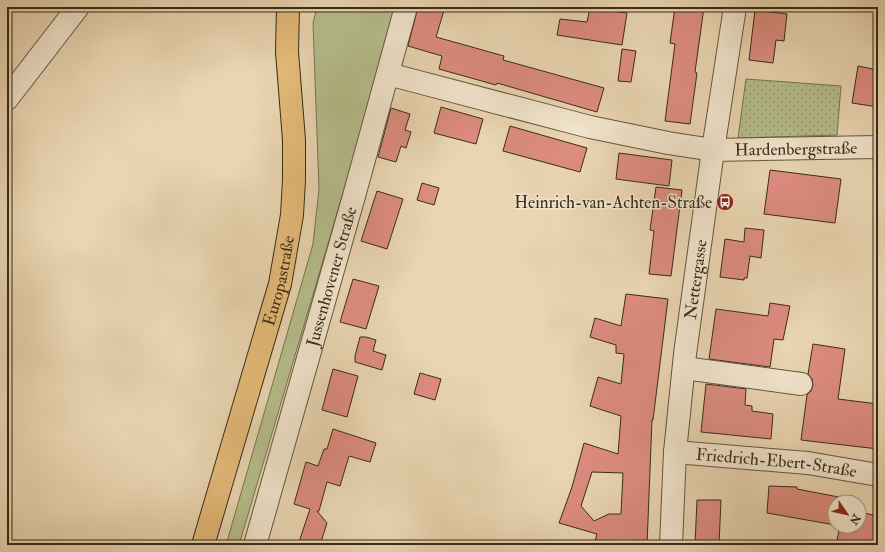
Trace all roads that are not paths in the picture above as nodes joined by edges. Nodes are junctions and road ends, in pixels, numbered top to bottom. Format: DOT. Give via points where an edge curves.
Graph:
graph roads {
  1 [pos="78,7"];
  2 [pos="288,7"];
  3 [pos="406,7"];
  4 [pos="734,10"];
  5 [pos="388,74"];
  6 [pos="7,99"];
  7 [pos="878,147"];
  8 [pos="713,150"];
  9 [pos="684,368"];
  10 [pos="801,384"];
  11 [pos="675,452"];
  12 [pos="878,475"];
  13 [pos="203,545"];
  14 [pos="255,545"];
  15 [pos="671,545"];
  1 -- 6 [label="street"];
  2 -- 13 [label="main road, Europastraße" via="287,52 294,140 292,215 280,284"];
  3 -- 5 [label="street, Jussenhovener Straße"];
  4 -- 8 [label="street, Nettergasse"];
  5 -- 8 [label="street" via="590,127 668,144"];
  5 -- 14 [label="street, Jussenhovener Straße"];
  7 -- 8 [label="street, Hardenbergstraße"];
  8 -- 9 [label="street, Nettergasse"];
  9 -- 10 [label="street"];
  9 -- 11 [label="street, Nettergasse"];
  11 -- 12 [label="street, Friedrich-Ebert-Straße" via="808,463"];
  11 -- 15 [label="street, Nettergasse"];
}
